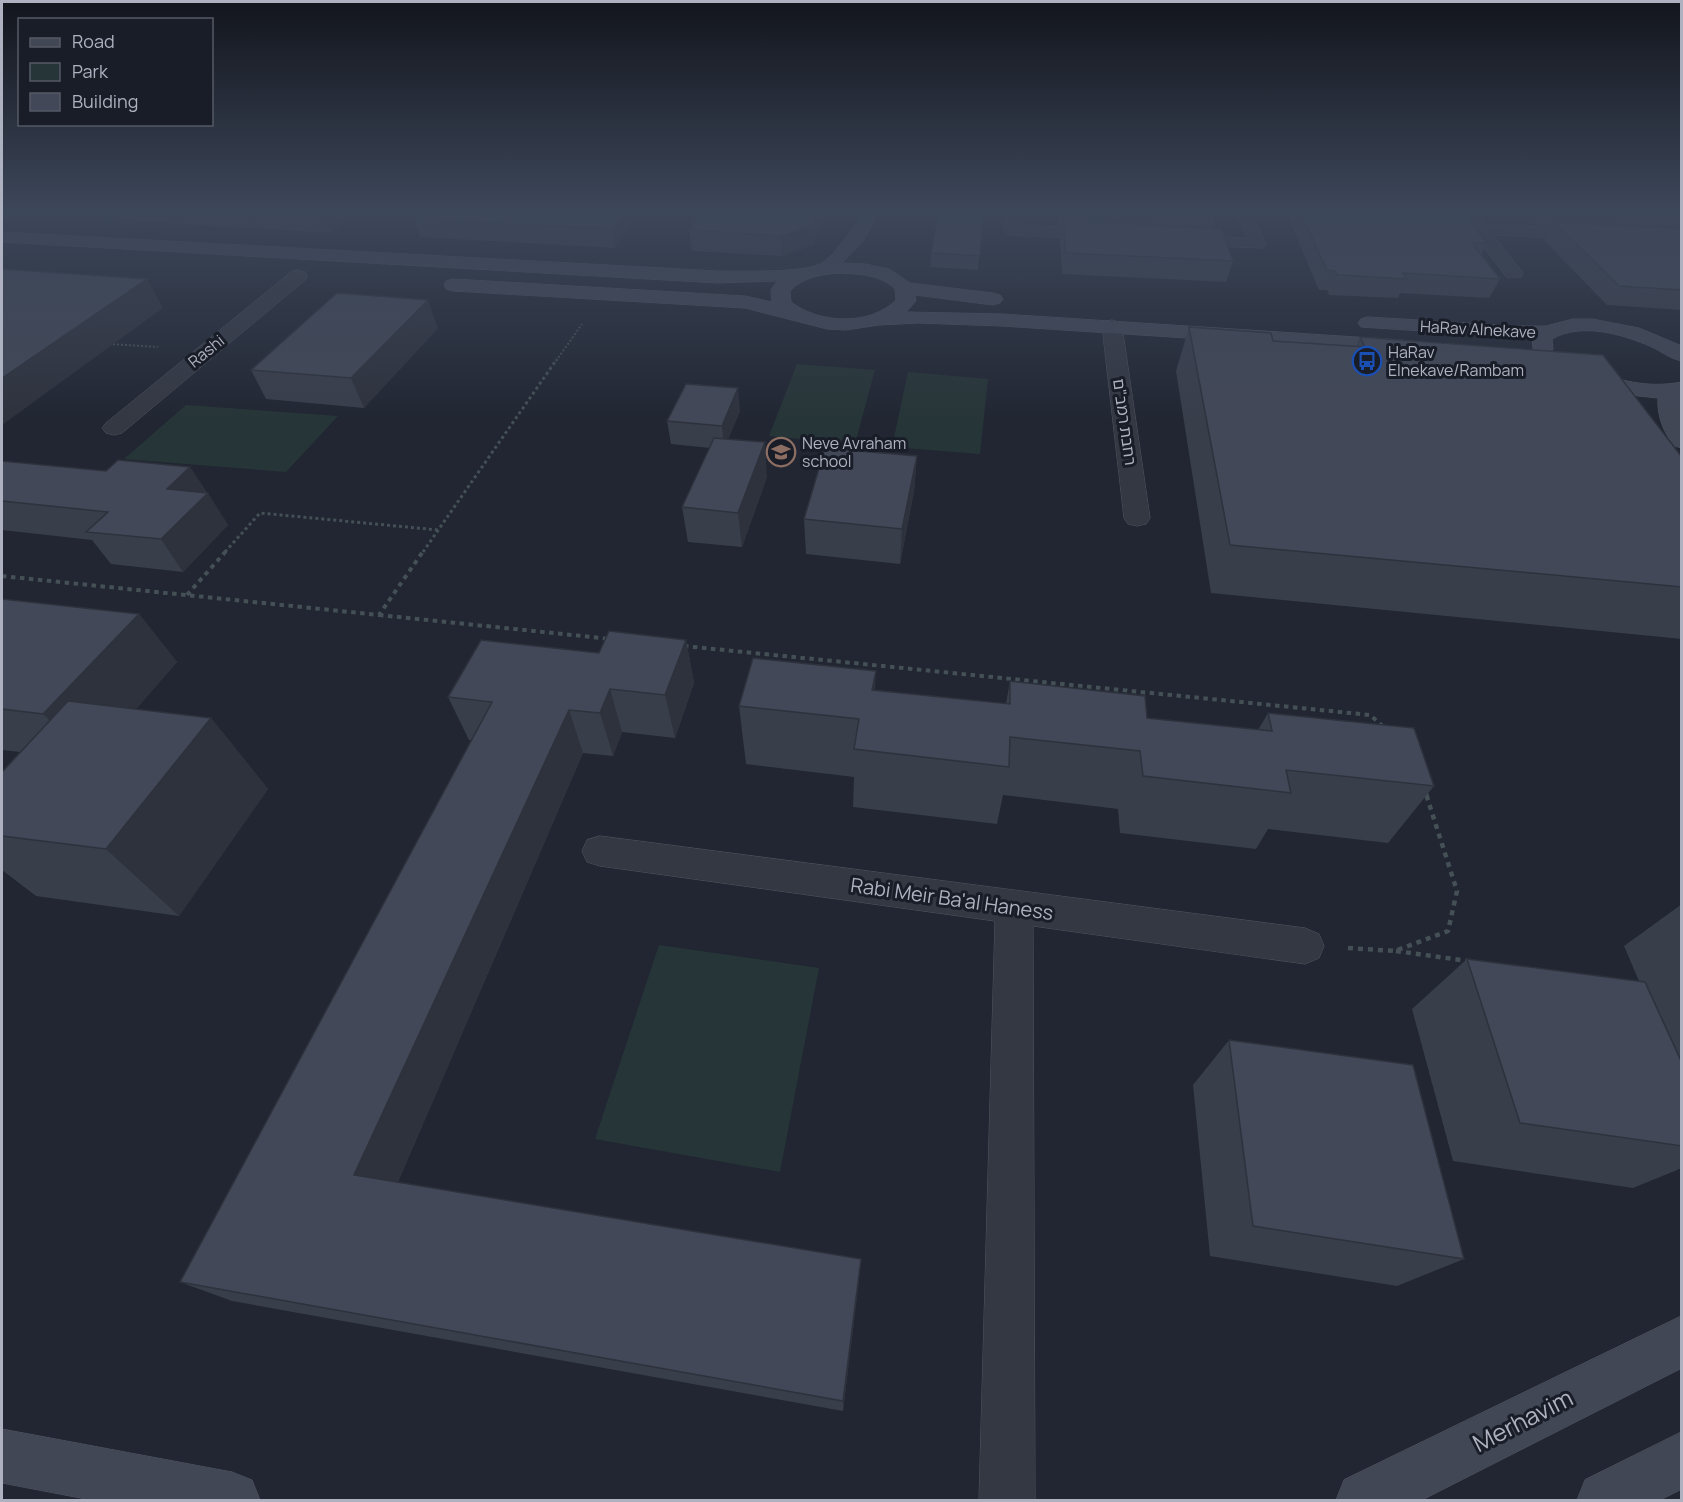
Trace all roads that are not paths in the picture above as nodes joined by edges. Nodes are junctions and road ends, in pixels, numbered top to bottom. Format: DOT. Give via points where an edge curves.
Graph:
graph roads {
  1 [pos="293,280"];
  2 [pos="791,280"];
  3 [pos="894,280"];
  4 [pos="439,284"];
  5 [pos="904,288"];
  6 [pos="1011,301"];
  7 [pos="791,312"];
  8 [pos="879,319"];
  9 [pos="1353,322"];
  10 [pos="1112,326"];
  11 [pos="1548,332"];
  12 [pos="1648,338"];
  13 [pos="1682,341"];
  14 [pos="1425,348"];
  15 [pos="1682,355"];
  16 [pos="1530,357"];
  17 [pos="1564,367"];
  18 [pos="1676,389"];
  19 [pos="1619,411"];
  20 [pos="114,428"];
  21 [pos="1682,441"];
  22 [pos="1137,518"];
  23 [pos="600,851"];
  24 [pos="1014,908"];
  25 [pos="1305,946"];
  26 [pos="1682,1341"];
  27 [pos="2,1456"];
  28 [pos="1682,1459"];
  29 [pos="232,1500"];
  30 [pos="1006,1500"];
  31 [pos="1364,1500"];
  32 [pos="1605,1500"];
  1 -- 20 [label="street, Rashi"];
  2 -- 7 [label="main road" via="780,290 780,299"];
  3 -- 5 [label="main road"];
  4 -- 7 [label="main road" via="745,302"];
  5 -- 6 [label="main road"];
  5 -- 8 [label="main road" via="907,297 903,305"];
  7 -- 8 [label="main road, HaRav Alnekave" via="832,324"];
  8 -- 10 [label="main road, HaRav Alnekave" via="960,318"];
  9 -- 11 [label="main road, HaRav Alnekave"];
  10 -- 14 [label="main road, HaRav Alnekave"];
  10 -- 22 [label="street, רחבת רמב\"ם"];
  11 -- 12 [label="main road, HaRav Alnekave" via="1588,325"];
  11 -- 17 [label="main road" via="1541,344"];
  12 -- 13 [label="main road"];
  12 -- 15 [label="main road"];
  16 -- 17 [label="main road, HaRav Alnekave"];
  17 -- 18 [label="main road, HaRav Alnekave" via="1636,390"];
  17 -- 19 [label="main road" via="1601,392"];
  18 -- 21 [label="main road" via="1668,404 1670,421"];
  23 -- 24 [label="street, Rabi Meir Ba'al Haness"];
  24 -- 25 [label="street, Rabi Meir Ba'al Haness"];
  24 -- 30 [label="street"];
  26 -- 31 [label="main road, Merhavim"];
  27 -- 29 [label="main road"];
  28 -- 32 [label="main road"];
}
